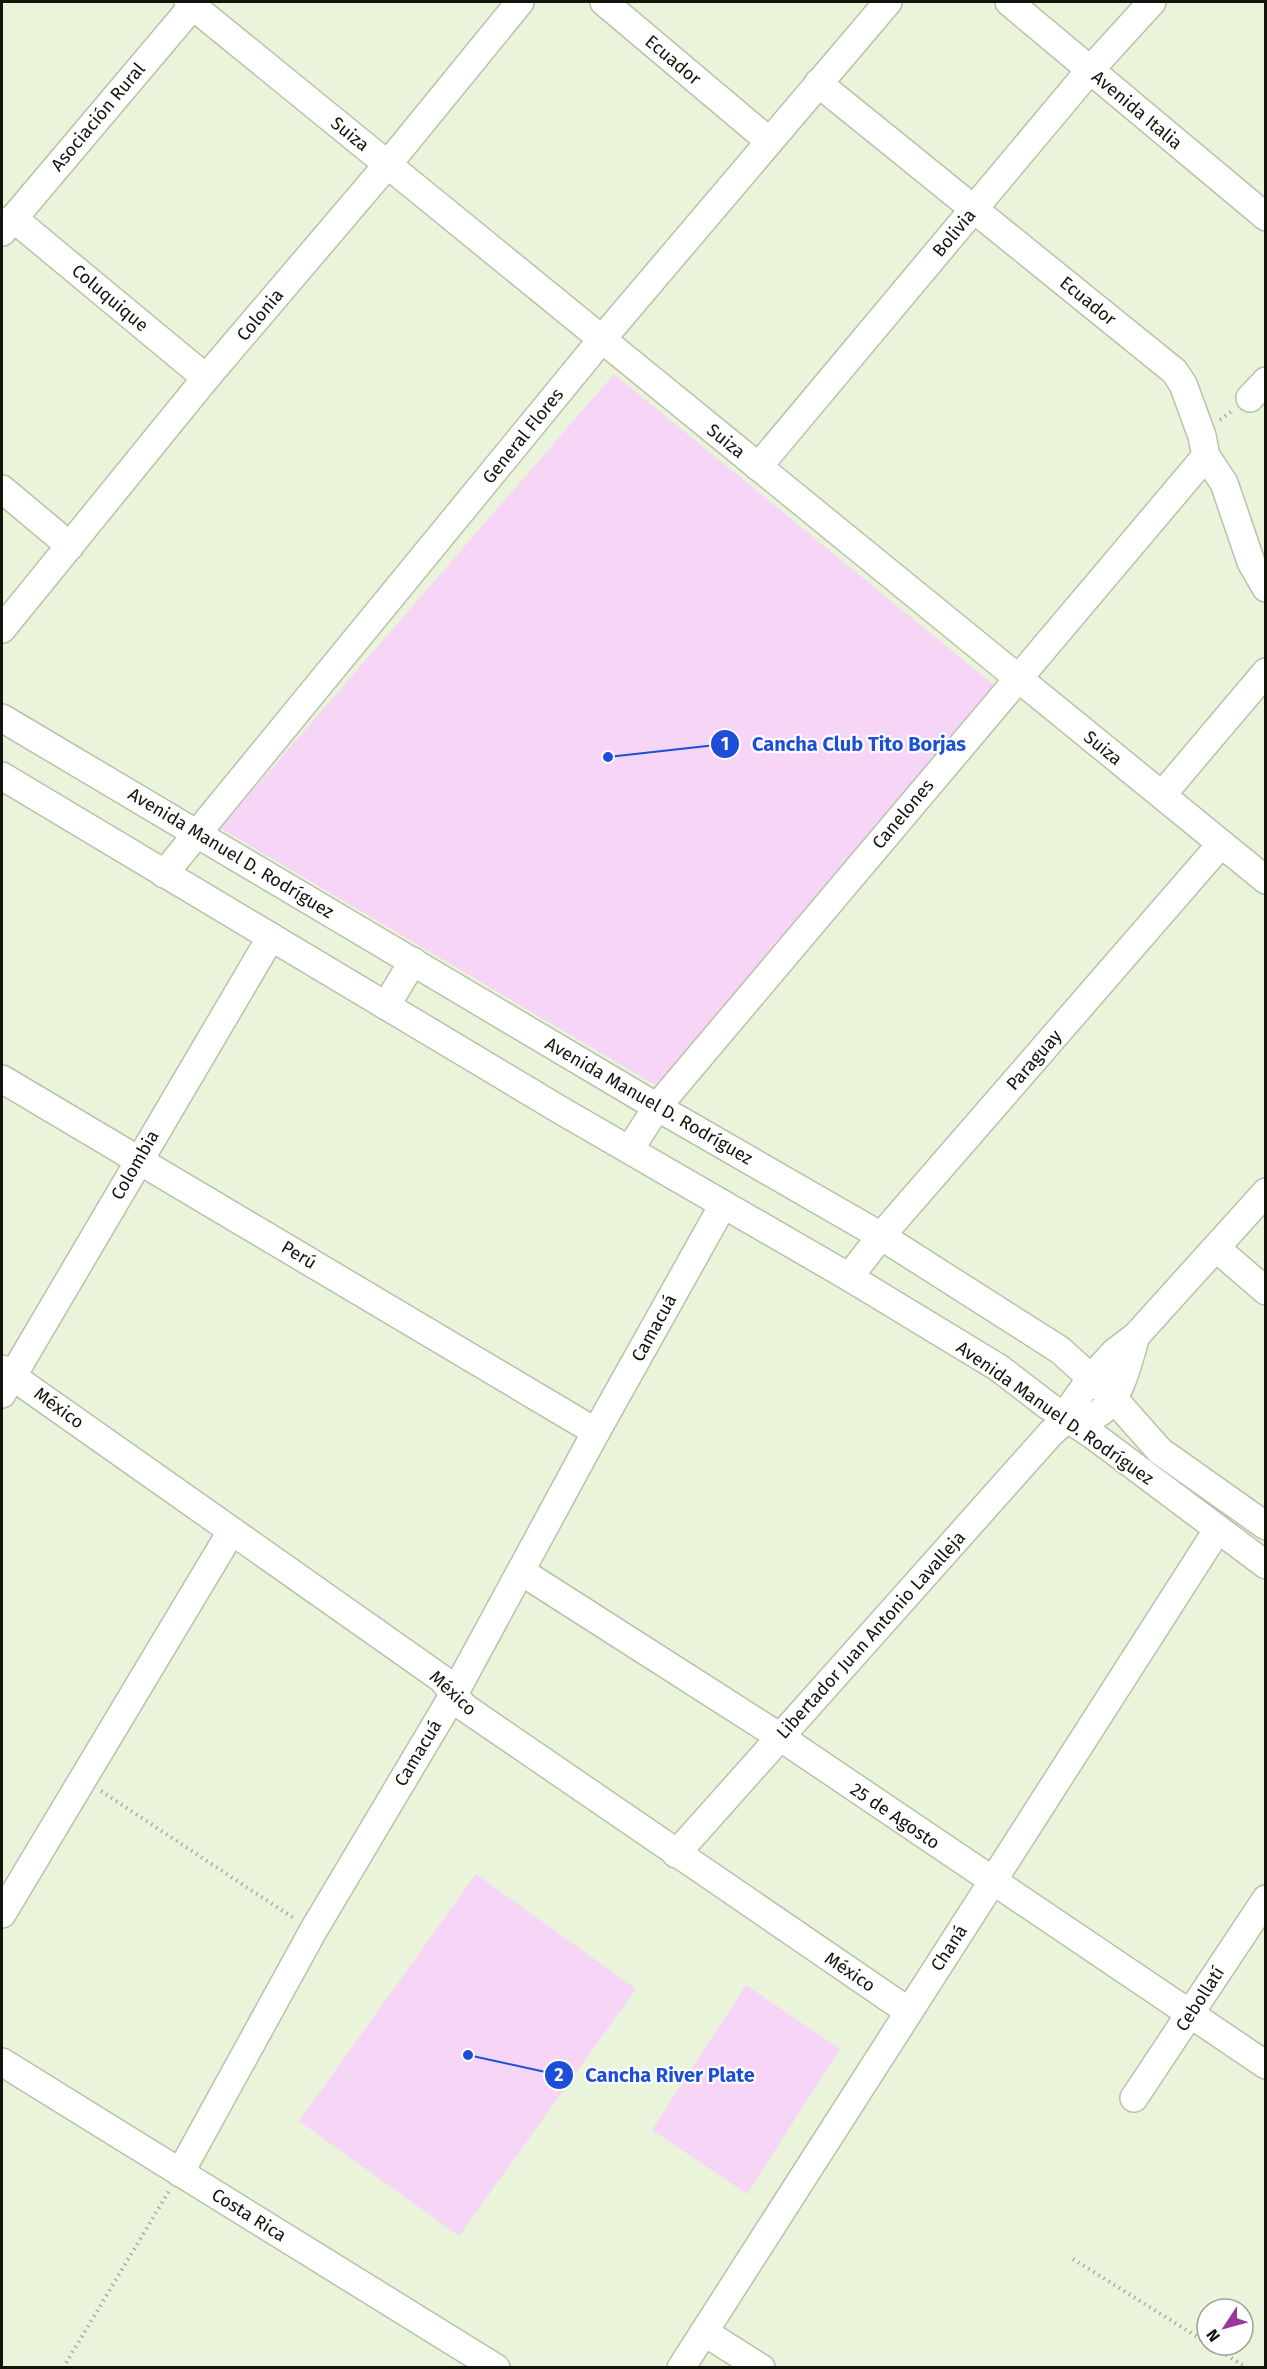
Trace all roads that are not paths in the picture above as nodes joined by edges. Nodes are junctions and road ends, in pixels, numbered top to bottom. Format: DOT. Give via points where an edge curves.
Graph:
graph roads {
  1 [pos="520,2"];
  2 [pos="604,2"];
  3 [pos="888,2"];
  4 [pos="1009,2"];
  5 [pos="1152,2"];
  6 [pos="192,3"];
  7 [pos="1090,70"];
  8 [pos="819,83"];
  9 [pos="770,141"];
  10 [pos="388,164"];
  11 [pos="975,209"];
  12 [pos="1266,217"];
  13 [pos="7,225"];
  14 [pos="602,339"];
  15 [pos="206,378"];
  16 [pos="1204,446"];
  17 [pos="758,467"];
  18 [pos="2,489"];
  19 [pos="70,546"];
  20 [pos="1266,588"];
  21 [pos="2,629"];
  22 [pos="1266,672"];
  23 [pos="1016,679"];
  24 [pos="2,718"];
  25 [pos="2,777"];
  26 [pos="1162,795"];
  27 [pos="197,834"];
  28 [pos="1221,844"];
  29 [pos="164,874"];
  30 [pos="1266,880"];
  31 [pos="270,937"];
  32 [pos="413,961"];
  33 [pos="386,1006"];
  34 [pos="2,1079"];
  35 [pos="657,1107"];
  36 [pos="630,1149"];
  37 [pos="138,1160"];
  38 [pos="1266,1192"];
  39 [pos="723,1205"];
  40 [pos="881,1236"];
  41 [pos="1216,1248"];
  42 [pos="849,1277"];
  43 [pos="1266,1291"];
  44 [pos="1136,1336"];
  45 [pos="1091,1378"];
  46 [pos="5,1379"];
  47 [pos="1113,1398"];
  48 [pos="1068,1418"];
  49 [pos="596,1432"];
  50 [pos="1264,1522"];
  51 [pos="1218,1529"];
  52 [pos="231,1532"];
  53 [pos="1266,1565"];
  54 [pos="522,1572"];
  55 [pos="454,1694"];
  56 [pos="780,1737"];
  57 [pos="676,1854"];
  58 [pos="993,1883"];
  59 [pos="1266,1899"];
  60 [pos="2,1914"];
  61 [pos="908,2011"];
  62 [pos="1189,2015"];
  63 [pos="2,2062"];
  64 [pos="1266,2065"];
  65 [pos="1134,2098"];
  66 [pos="180,2173"];
  67 [pos="704,2332"];
  68 [pos="496,2367"];
  69 [pos="681,2367"];
  70 [pos="761,2367"];
  1 -- 10 [label="street, Colonia"];
  2 -- 9 [label="street, Ecuador"];
  3 -- 8 [label="street, General Flores"];
  4 -- 7 [label="street, Avenida Italia"];
  5 -- 7 [label="street, Bolivia"];
  6 -- 10 [label="street, Suiza"];
  6 -- 13 [label="street, Asociación Rural"];
  7 -- 11 [label="street, Bolivia"];
  7 -- 12 [label="street, Avenida Italia"];
  8 -- 9 [label="street, General Flores"];
  8 -- 11 [label="street, Ecuador"];
  9 -- 14 [label="street, General Flores"];
  10 -- 14 [label="street, Suiza"];
  10 -- 15 [label="street, Colonia"];
  11 -- 16 [label="street, Ecuador" via="1174,371 1183,384"];
  11 -- 17 [label="street, Bolivia"];
  13 -- 15 [label="street, Coluquique"];
  14 -- 17 [label="street, Suiza"];
  14 -- 27 [label="street, General Flores"];
  15 -- 19 [label="street, Colonia"];
  16 -- 20 [label="street, Ecuador" via="1224,483 1251,562"];
  16 -- 23 [label="street, Canelones"];
  17 -- 23 [label="street, Suiza"];
  18 -- 19 [label="street"];
  19 -- 21 [label="street, Colonia"];
  22 -- 26 [label="street"];
  23 -- 26 [label="street, Suiza"];
  23 -- 35 [label="street, Canelones"];
  24 -- 27 [label="street, Avenida Manuel D. Rodríguez"];
  25 -- 29 [label="street, Avenida Manuel D. Rodríguez"];
  26 -- 28 [label="street, Suiza"];
  27 -- 29 [label="street, General Flores"];
  27 -- 32 [label="street, Avenida Manuel D. Rodríguez"];
  28 -- 30 [label="street, Suiza"];
  28 -- 40 [label="street, Paraguay"];
  29 -- 31 [label="street, Avenida Manuel D. Rodríguez"];
  31 -- 33 [label="street, Avenida Manuel D. Rodríguez"];
  31 -- 37 [label="street, Colombia"];
  32 -- 33 [label="street"];
  32 -- 35 [label="street, Avenida Manuel D. Rodríguez"];
  33 -- 36 [label="street, Avenida Manuel D. Rodríguez"];
  34 -- 37 [label="street, Perú"];
  35 -- 36 [label="street, Canelones"];
  35 -- 40 [label="street, Avenida Manuel D. Rodríguez"];
  36 -- 39 [label="street, Avenida Manuel D. Rodríguez"];
  37 -- 46 [label="street, Colombia"];
  37 -- 49 [label="street, Perú"];
  38 -- 41 [label="street, Libertador Juan Antonio Lavalleja"];
  39 -- 42 [label="street, Avenida Manuel D. Rodríguez"];
  39 -- 49 [label="street, Camacuá"];
  40 -- 42 [label="street, Paraguay"];
  40 -- 45 [label="street, Avenida Manuel D. Rodríguez" via="1060,1350"];
  41 -- 43 [label="street"];
  41 -- 44 [label="street, Libertador Juan Antonio Lavalleja"];
  42 -- 48 [label="street, Avenida Manuel D. Rodríguez" via="999,1368"];
  44 -- 45 [label="street, Libertador Juan Antonio Lavalleja"];
  44 -- 47 [label="street, Libertador Juan Antonio Lavalleja"];
  45 -- 47 [label="street, Avenida Manuel D. Rodríguez"];
  45 -- 48 [label="street, Libertador Juan Antonio Lavalleja" via="1072,1405"];
  46 -- 52 [label="street, México"];
  47 -- 48 [label="street, Libertador Juan Antonio Lavalleja" via="1096,1415"];
  47 -- 50 [label="street, Avenida Manuel D. Rodríguez" via="1160,1451"];
  48 -- 51 [label="street, Avenida Manuel D. Rodríguez"];
  48 -- 56 [label="street, Libertador Juan Antonio Lavalleja"];
  49 -- 54 [label="street, Camacuá"];
  51 -- 53 [label="street, Avenida Manuel D. Rodríguez"];
  51 -- 58 [label="street, Chaná"];
  52 -- 55 [label="street, México" via="442,1679"];
  52 -- 60 [label="street"];
  54 -- 55 [label="street, Camacuá"];
  54 -- 56 [label="street, 25 de Agosto"];
  55 -- 57 [label="street, México" via="464,1707"];
  55 -- 66 [label="street, Camacuá" via="313,1930"];
  56 -- 57 [label="street, Libertador Juan Antonio Lavalleja"];
  56 -- 58 [label="street, 25 de Agosto"];
  57 -- 61 [label="street, México"];
  58 -- 61 [label="street, Chaná"];
  58 -- 62 [label="street, 25 de Agosto"];
  59 -- 62 [label="street, Cebollatí"];
  61 -- 67 [label="street, Chaná"];
  62 -- 64 [label="street, 25 de Agosto"];
  62 -- 65 [label="street, Cebollatí"];
  63 -- 66 [label="street, Costa Rica"];
  66 -- 68 [label="street, Costa Rica"];
  67 -- 69 [label="street, Chaná"];
  67 -- 70 [label="street"];
}
